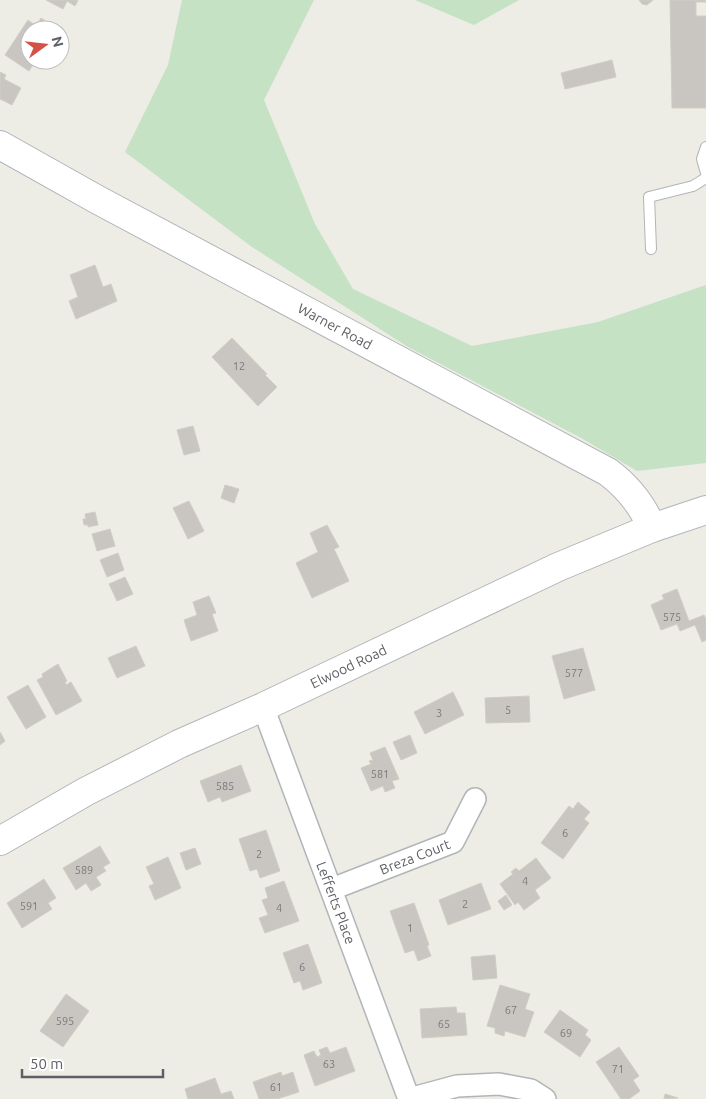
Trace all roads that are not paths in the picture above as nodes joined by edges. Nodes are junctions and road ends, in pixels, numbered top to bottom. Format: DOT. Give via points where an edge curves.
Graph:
graph roads {
  1 [pos="0,145"];
  2 [pos="706,147"];
  3 [pos="706,173"];
  4 [pos="706,178"];
  5 [pos="651,249"];
  6 [pos="706,510"];
  7 [pos="652,528"];
  8 [pos="263,707"];
  9 [pos="475,799"];
  10 [pos="0,842"];
  11 [pos="332,889"];
  12 [pos="409,1099"];
  13 [pos="546,1099"];
  1 -- 7 [label="main road, Warner Road" via="608,472 636,499"];
  2 -- 3 [label="lane" via="702,159"];
  4 -- 5 [label="lane" via="694,186 649,197"];
  6 -- 7 [label="main road, Elwood Road"];
  7 -- 8 [label="main road, Elwood Road" via="558,567"];
  8 -- 10 [label="main road, Elwood Road" via="119,774"];
  8 -- 11 [label="street, Lefferts Place"];
  9 -- 11 [label="street, Breza Court" via="453,842"];
  11 -- 12 [label="street, Lefferts Place"];
  12 -- 13 [label="street" via="457,1086 499,1084 531,1090"];
}
